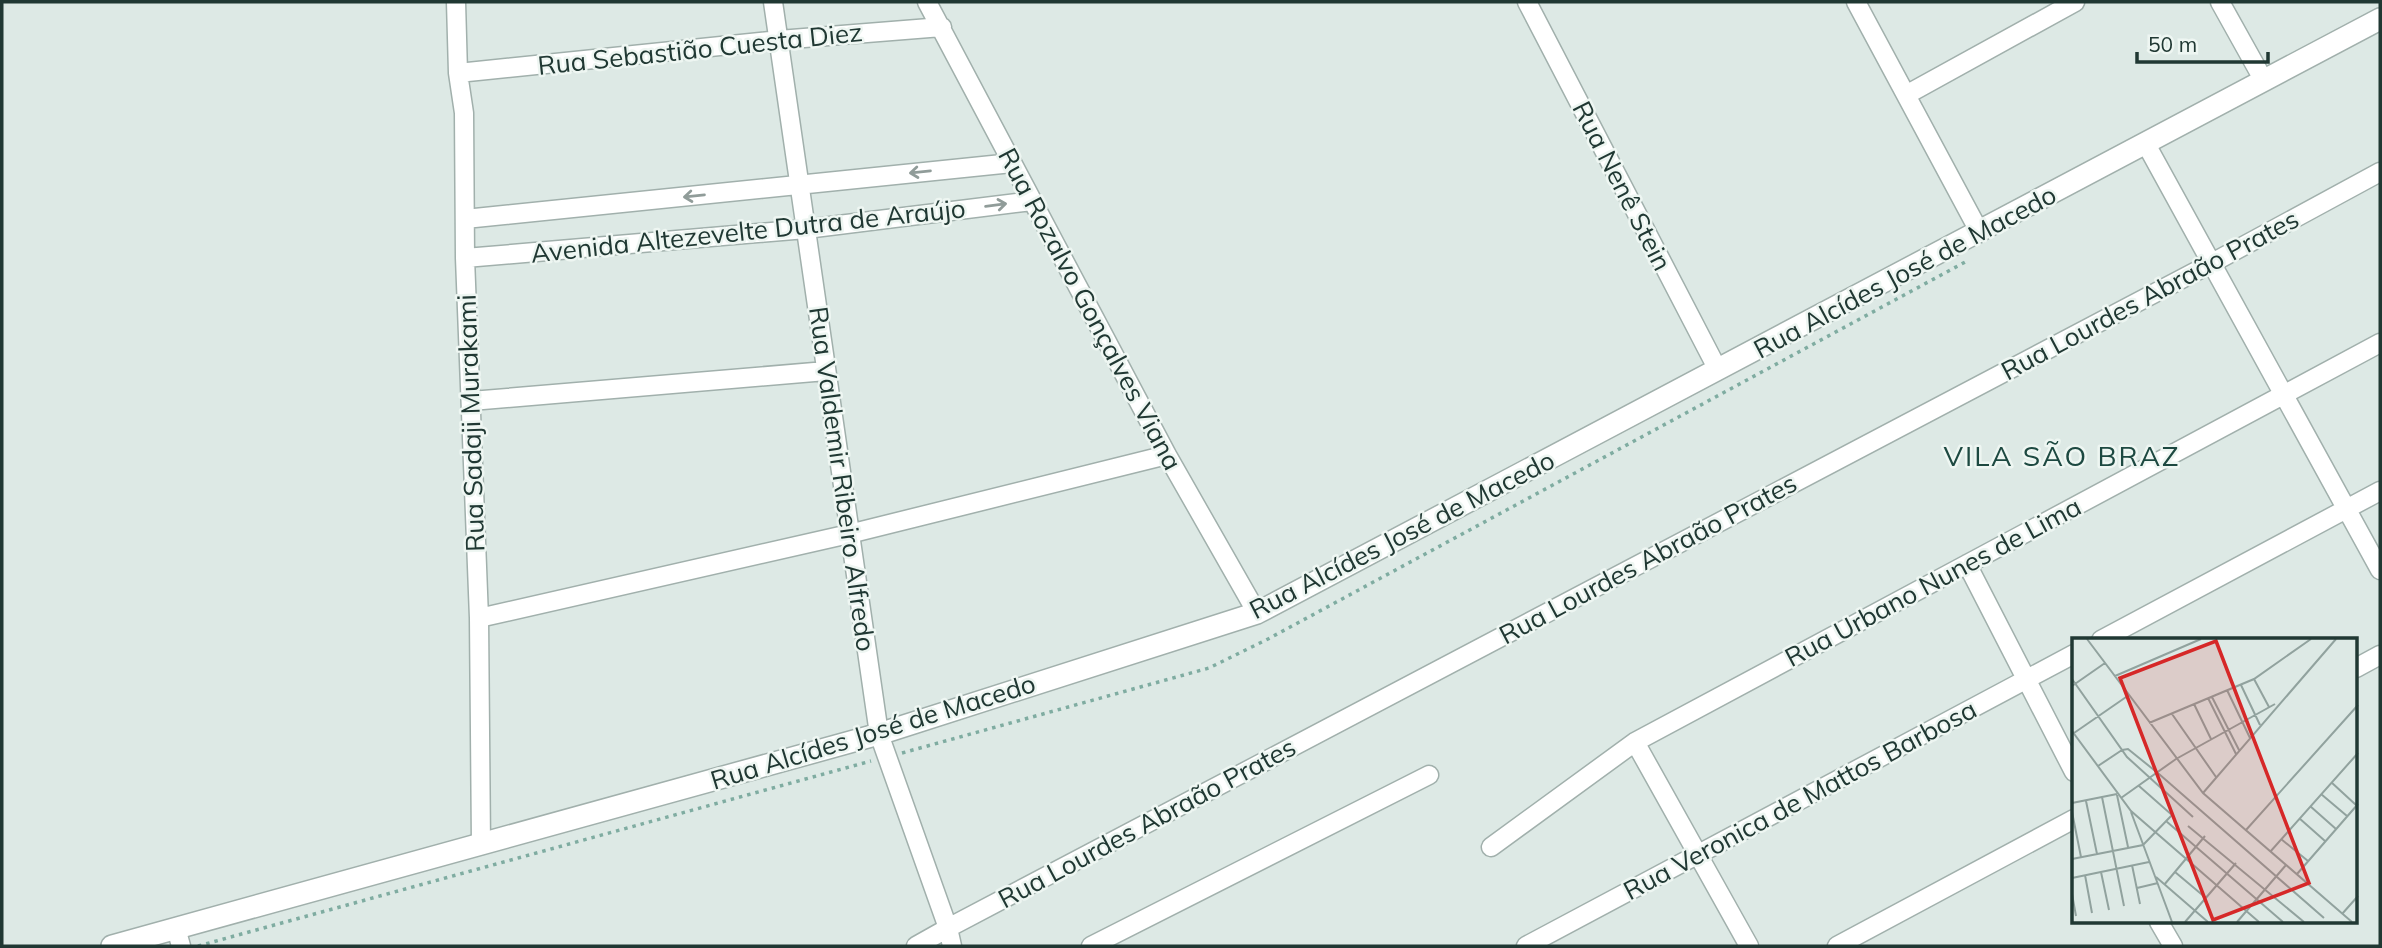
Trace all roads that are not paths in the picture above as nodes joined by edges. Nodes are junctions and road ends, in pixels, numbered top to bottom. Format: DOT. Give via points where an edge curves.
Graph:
graph roads {
  1 [pos="456,2"];
  2 [pos="773,2"];
  3 [pos="927,2"];
  4 [pos="1527,2"];
  5 [pos="1856,2"];
  6 [pos="2075,2"];
  7 [pos="2220,2"];
  8 [pos="2380,19"];
  9 [pos="942,27"];
  10 [pos="779,40"];
  11 [pos="458,73"];
  12 [pos="2264,81"];
  13 [pos="1906,95"];
  14 [pos="2146,144"];
  15 [pos="1012,163"];
  16 [pos="2380,172"];
  17 [pos="800,185"];
  18 [pos="1032,201"];
  19 [pos="465,219"];
  20 [pos="806,229"];
  21 [pos="1980,233"];
  22 [pos="465,258"];
  23 [pos="2212,263"];
  24 [pos="2380,343"];
  25 [pos="1718,370"];
  26 [pos="826,371"];
  27 [pos="2284,395"];
  28 [pos="471,401"];
  29 [pos="1167,455"];
  30 [pos="2380,491"];
  31 [pos="2347,509"];
  32 [pos="849,534"];
  33 [pos="1967,564"];
  34 [pos="2380,570"];
  35 [pos="1257,613"];
  36 [pos="479,618"];
  37 [pos="2105,638"];
  38 [pos="2072,655"];
  39 [pos="2380,655"];
  40 [pos="2358,667"];
  41 [pos="2026,680"];
  42 [pos="879,734"];
  43 [pos="1635,742"];
  44 [pos="2072,768"];
  45 [pos="1429,775"];
  46 [pos="2072,820"];
  47 [pos="481,845"];
  48 [pos="1491,847"];
  49 [pos="1698,855"];
  50 [pos="948,928"];
  51 [pos="2167,935"];
  52 [pos="179,937"];
  53 [pos="112,946"];
  54 [pos="916,946"];
  55 [pos="952,946"];
  56 [pos="1091,946"];
  57 [pos="1526,946"];
  58 [pos="1749,946"];
  59 [pos="1837,946"];
  60 [pos="2152,946"];
  1 -- 11 [label="street, Rua Sadaji Murakami"];
  2 -- 10 [label="street, Rua Valdemir Ribeiro Alfredo"];
  3 -- 9 [label="street, Rua Rozalvo Gonçalves Viana"];
  4 -- 25 [label="street, Rua Nenê Stein"];
  5 -- 13 [label="street"];
  6 -- 13 [label="street"];
  7 -- 12 [label="street"];
  8 -- 12 [label="street, Rua Alcídes José de Macedo"];
  9 -- 10 [label="street, Rua Sebastião Cuesta Diez"];
  9 -- 15 [label="street, Rua Rozalvo Gonçalves Viana"];
  10 -- 11 [label="street, Rua Sebastião Cuesta Diez"];
  10 -- 17 [label="street, Rua Valdemir Ribeiro Alfredo"];
  11 -- 19 [label="street, Rua Sadaji Murakami" via="464,113"];
  12 -- 14 [label="street, Rua Alcídes José de Macedo"];
  13 -- 21 [label="street"];
  14 -- 21 [label="street, Rua Alcídes José de Macedo"];
  14 -- 23 [label="street"];
  15 -- 17 [label="street, Avenida Altezevelte Dutra de Araújo, one-way"];
  15 -- 18 [label="street, Rua Rozalvo Gonçalves Viana"];
  16 -- 23 [label="street, Rua Lourdes Abraão Prates"];
  17 -- 19 [label="street, Avenida Altezevelte Dutra de Araújo, one-way"];
  17 -- 20 [label="street, Rua Valdemir Ribeiro Alfredo"];
  20 -- 18 [label="street, Avenida Altezevelte Dutra de Araújo, one-way"];
  18 -- 29 [label="street, Rua Rozalvo Gonçalves Viana"];
  19 -- 22 [label="street, Rua Sadaji Murakami"];
  20 -- 22 [label="street, Avenida Altezevelte Dutra de Araújo"];
  20 -- 26 [label="street, Rua Valdemir Ribeiro Alfredo"];
  21 -- 25 [label="street, Rua Alcídes José de Macedo"];
  22 -- 28 [label="street, Rua Sadaji Murakami"];
  23 -- 27 [label="street"];
  23 -- 50 [label="street, Rua Lourdes Abraão Prates"];
  24 -- 27 [label="street, Rua Urbano Nunes de Lima"];
  25 -- 35 [label="street, Rua Alcídes José de Macedo"];
  26 -- 28 [label="street"];
  26 -- 32 [label="street, Rua Valdemir Ribeiro Alfredo"];
  27 -- 31 [label="street"];
  27 -- 33 [label="street, Rua Urbano Nunes de Lima"];
  28 -- 36 [label="street, Rua Sadaji Murakami"];
  29 -- 32 [label="street"];
  29 -- 35 [label="street, Rua Rozalvo Gonçalves Viana"];
  30 -- 31 [label="street"];
  31 -- 34 [label="street"];
  31 -- 37 [label="street"];
  32 -- 36 [label="street"];
  32 -- 42 [label="street, Rua Valdemir Ribeiro Alfredo"];
  33 -- 41 [label="street"];
  33 -- 43 [label="street, Rua Urbano Nunes de Lima"];
  35 -- 42 [label="street, Rua Alcídes José de Macedo"];
  36 -- 47 [label="street, Rua Sadaji Murakami"];
  38 -- 41 [label="street, Rua Veronica de Mattos Barbosa"];
  39 -- 40 [label="street"];
  41 -- 44 [label="street"];
  41 -- 49 [label="street, Rua Veronica de Mattos Barbosa"];
  42 -- 47 [label="street, Rua Alcídes José de Macedo"];
  42 -- 50 [label="street, Rua Valdemir Ribeiro Alfredo"];
  43 -- 48 [label="street, Rua Urbano Nunes de Lima"];
  43 -- 49 [label="street"];
  45 -- 56 [label="street"];
  46 -- 59 [label="street"];
  47 -- 52 [label="street, Rua Alcídes José de Macedo"];
  49 -- 57 [label="street, Rua Veronica de Mattos Barbosa"];
  49 -- 58 [label="street"];
  50 -- 54 [label="street, Rua Lourdes Abraão Prates"];
  50 -- 55 [label="street, Rua Valdemir Ribeiro Alfredo"];
  51 -- 60 [label="street"];
  52 -- 53 [label="street, Rua Alcídes José de Macedo"];
}
